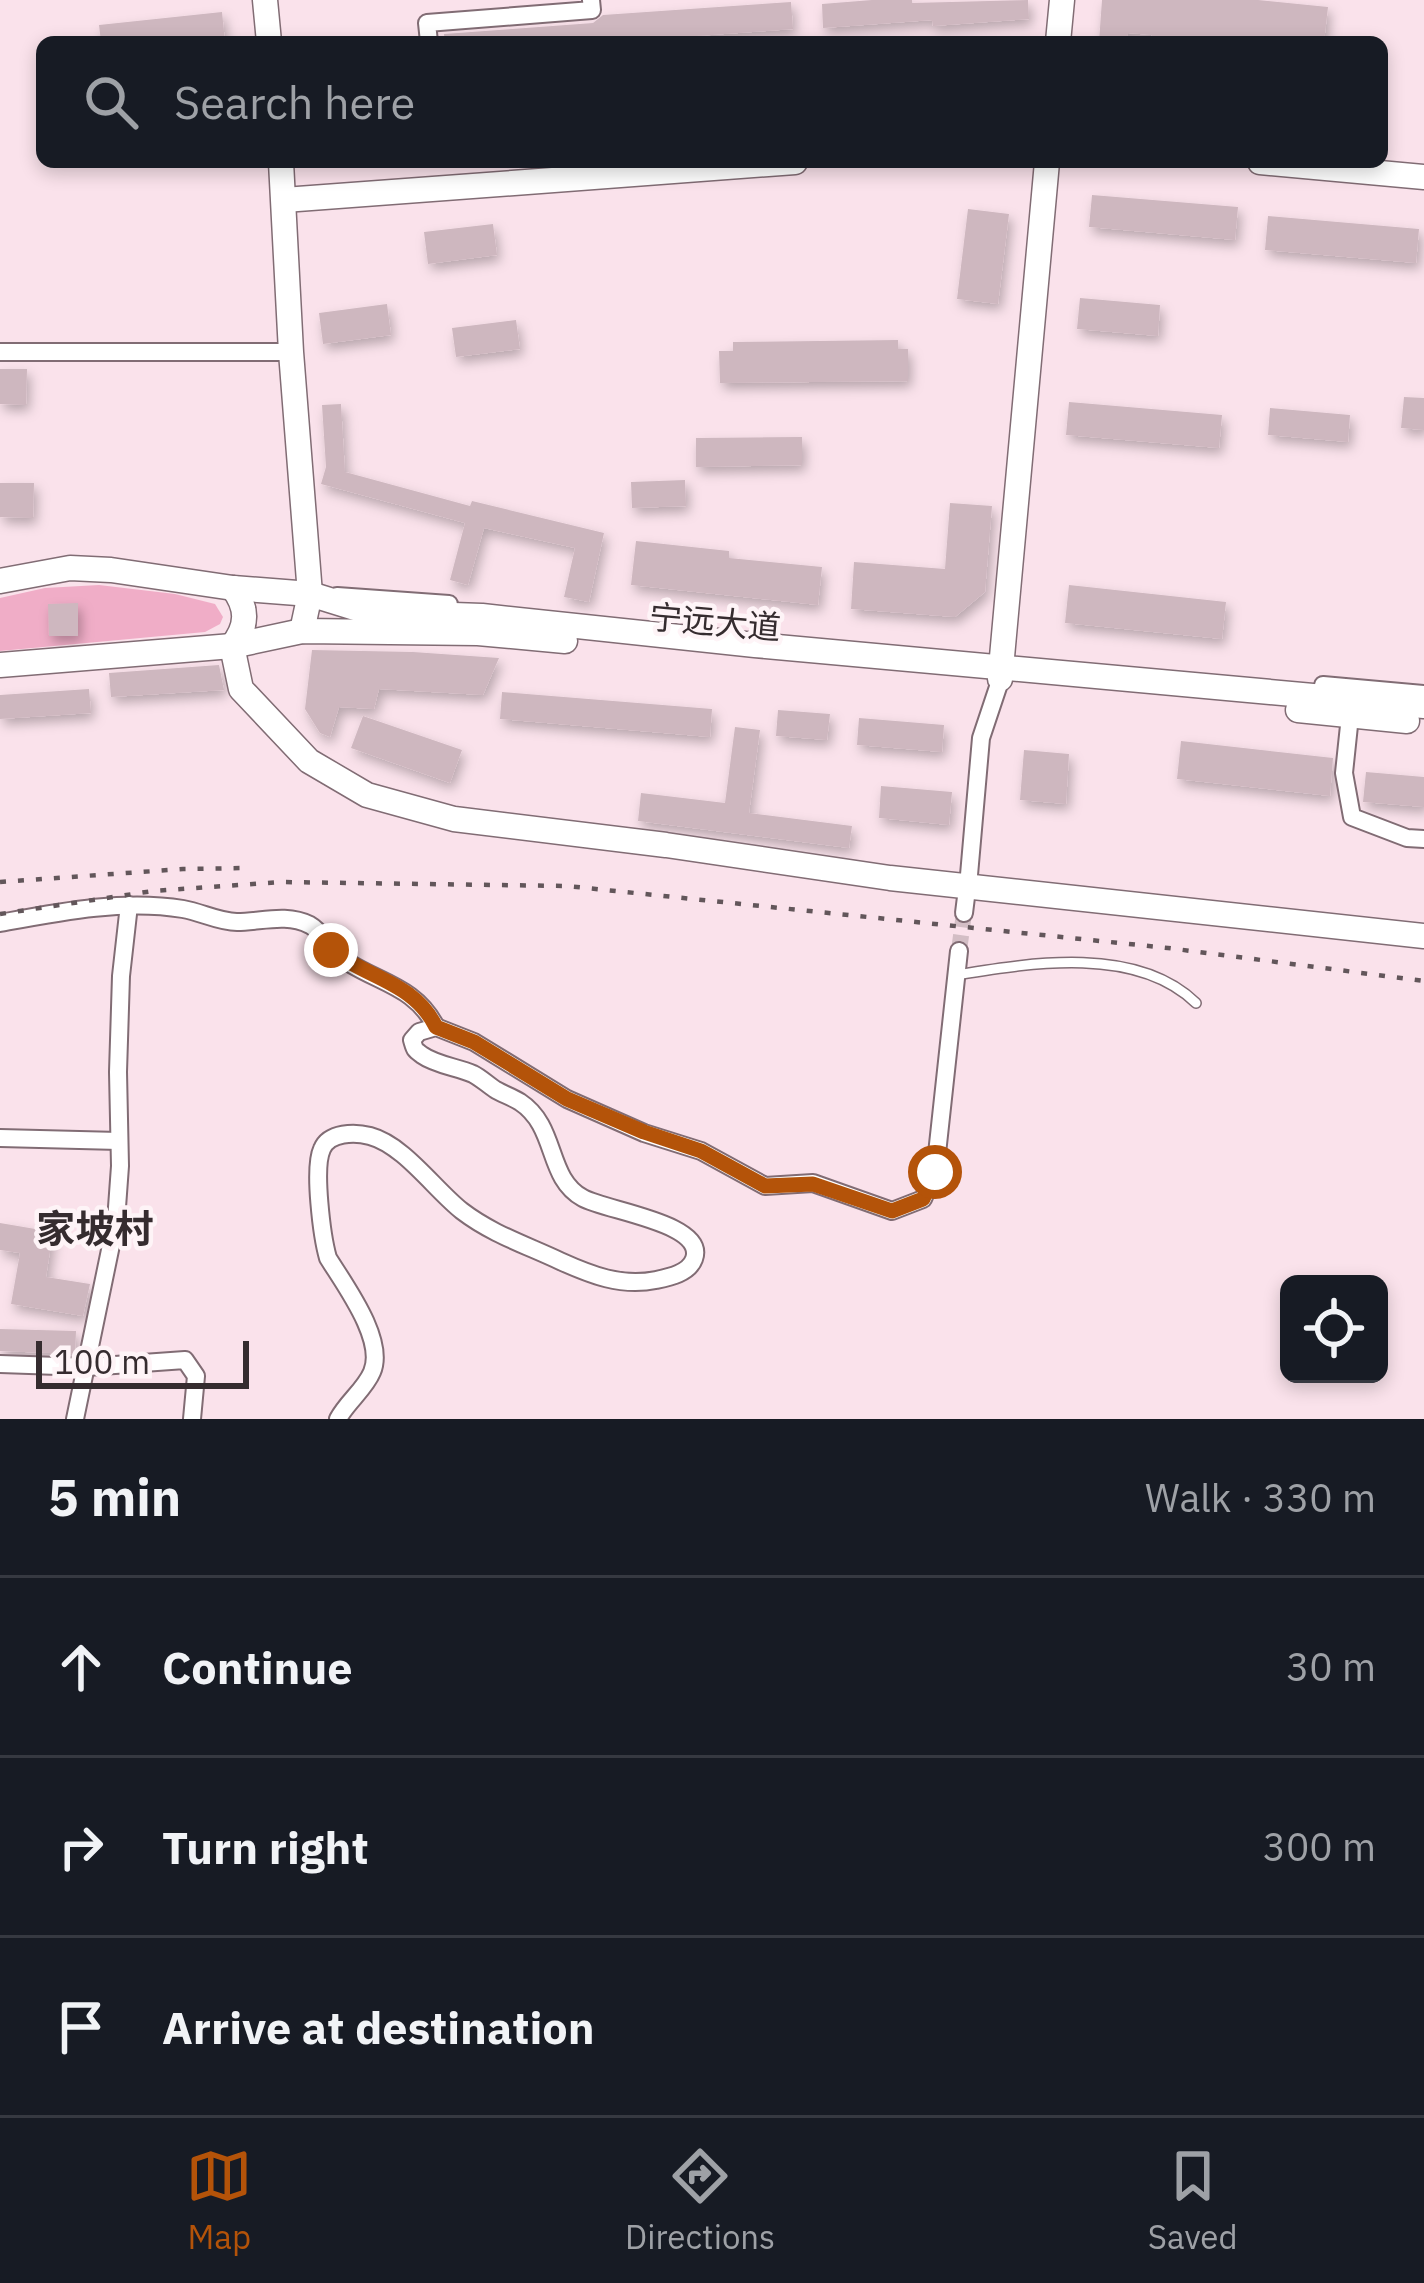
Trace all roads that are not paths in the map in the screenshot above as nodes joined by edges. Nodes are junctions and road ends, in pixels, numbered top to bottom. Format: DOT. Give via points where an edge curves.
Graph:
graph roads {
  1 [pos="265,0"];
  2 [pos="591,0"];
  3 [pos="1062,0"];
  4 [pos="268,36"];
  5 [pos="429,36"];
  6 [pos="1059,36"];
  7 [pos="1388,161"];
  8 [pos="1424,164"];
  9 [pos="506,168"];
  10 [pos="641,168"];
  11 [pos="1046,168"];
  12 [pos="1326,168"];
  13 [pos="1424,177"];
  14 [pos="283,182"];
  15 [pos="0,352"];
  16 [pos="291,352"];
  17 [pos="0,581"];
  18 [pos="233,588"];
  19 [pos="310,594"];
  20 [pos="302,631"];
  21 [pos="232,646"];
  22 [pos="0,665"];
  23 [pos="1000,668"];
  24 [pos="1424,694"];
  25 [pos="1424,706"];
  26 [pos="1350,716"];
  27 [pos="1424,722"];
  28 [pos="1416,838"];
  29 [pos="1424,850"];
  30 [pos="969,875"];
  31 [pos="129,905"];
  32 [pos="0,923"];
  33 [pos="1424,936"];
  34 [pos="959,950"];
  35 [pos="956,975"];
  36 [pos="1196,1003"];
  37 [pos="436,1027"];
  38 [pos="0,1138"];
  39 [pos="119,1141"];
  40 [pos="0,1364"];
  41 [pos="87,1366"];
  42 [pos="75,1419"];
  43 [pos="192,1419"];
  44 [pos="338,1419"];
  1 -- 4 [label="main road"];
  2 -- 5 [label="street" via="592,10 428,23"];
  3 -- 6 [label="main road"];
  7 -- 8 [label="main road"];
  9 -- 14 [label="main road"];
  10 -- 14 [label="main road"];
  11 -- 23 [label="main road"];
  12 -- 13 [label="main road"];
  14 -- 16 [label="main road"];
  15 -- 16 [label="street"];
  16 -- 19 [label="main road"];
  17 -- 18 [label="main road, 宁远大道" via="70,568"];
  18 -- 19 [label="main road, 宁远大道"];
  18 -- 21 [label="main road" via="245,624"];
  19 -- 20 [label="main road"];
  19 -- 23 [label="main road, 宁远大道" via="368,612 482,616"];
  20 -- 21 [label="main road, 宁远大道"];
  20 -- 23 [label="main road, 宁远大道" via="478,633"];
  21 -- 22 [label="main road, 宁远大道"];
  21 -- 33 [label="main road" via="241,689 309,761 367,795 454,819 890,878"];
  23 -- 24 [label="street, 宁远大道"];
  23 -- 25 [label="main road, 宁远大道"];
  23 -- 26 [label="main road, 宁远大道"];
  23 -- 30 [label="street" via="981,738"];
  26 -- 27 [label="main road, 宁远大道"];
  26 -- 28 [label="street" via="1344,772 1352,817"];
  28 -- 29 [label="street"];
  31 -- 32 [label="street"];
  31 -- 37 [label="street" via="232,923 281,918 313,926 347,963 427,1009"];
  31 -- 39 [label="street"];
  34 -- 35 [label="street"];
  35 -- 36 [label="lane" via="1051,961 1117,966"];
  35 -- 37 [label="street" via="935,1172 923,1199 892,1211 813,1184 765,1186 701,1151 567,1099"];
  37 -- 44 [label="street" via="419,1032 415,1049 522,1103 544,1128 574,1192 686,1234 696,1253 684,1270 651,1281 580,1272 460,1210 378,1139 334,1137 320,1155 325,1246 370,1330 375,1362"];
  38 -- 39 [label="street"];
  39 -- 41 [label="street" via="116,1221"];
  40 -- 41 [label="street"];
  41 -- 42 [label="street"];
  41 -- 43 [label="street" via="185,1360 196,1376"];
}
